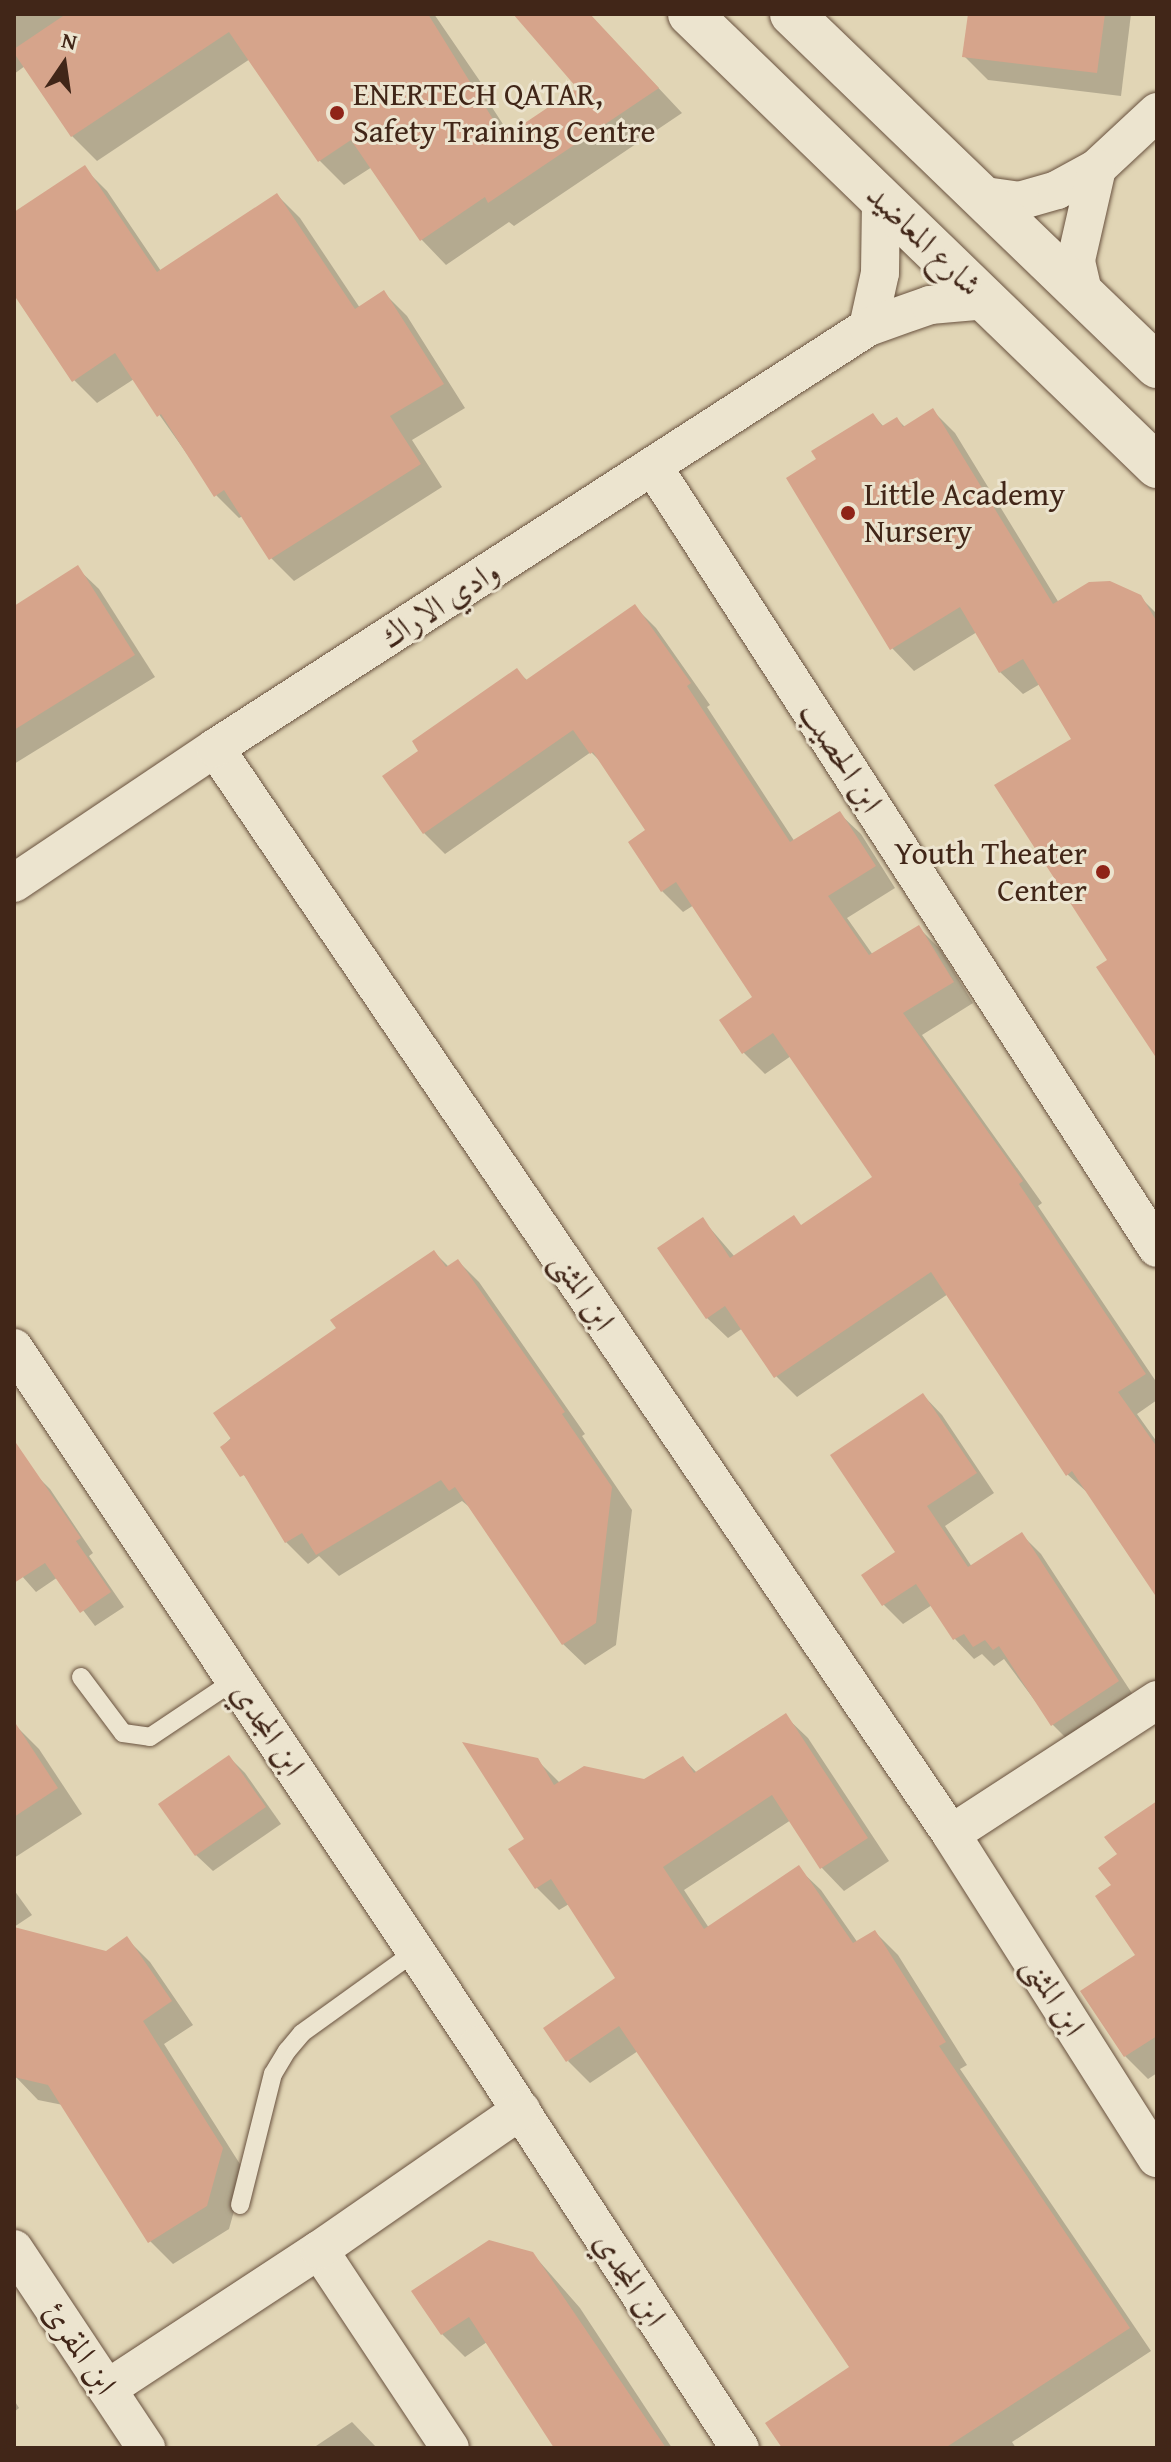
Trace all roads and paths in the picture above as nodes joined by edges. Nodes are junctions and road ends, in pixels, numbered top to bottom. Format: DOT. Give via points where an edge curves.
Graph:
graph roads {
  1 [pos="690,14"];
  2 [pos="792,14"];
  3 [pos="1157,112"];
  4 [pos="1097,168"];
  5 [pos="978,195"];
  6 [pos="881,200"];
  7 [pos="1084,296"];
  8 [pos="987,300"];
  9 [pos="868,327"];
  10 [pos="1157,366"];
  11 [pos="1157,466"];
  12 [pos="654,468"];
  13 [pos="215,748"];
  14 [pos="14,883"];
  15 [pos="1157,1248"];
  16 [pos="14,1348"];
  17 [pos="81,1677"];
  18 [pos="235,1680"];
  19 [pos="1157,1700"];
  20 [pos="951,1834"];
  21 [pos="416,1951"];
  22 [pos="521,2110"];
  23 [pos="1157,2158"];
  24 [pos="240,2205"];
  25 [pos="14,2249"];
  26 [pos="319,2250"];
  27 [pos="107,2389"];
  28 [pos="146,2448"];
  29 [pos="450,2448"];
  30 [pos="740,2448"];
  1 -- 6 [label="street, شارع المعاضيد"];
  2 -- 5 [label="street"];
  3 -- 4 [label="street"];
  4 -- 5 [label="street" via="1057,190 1019,201"];
  4 -- 7 [label="street" via="1076,260"];
  5 -- 7 [label="street"];
  6 -- 8 [label="street, شارع المعاضيد"];
  6 -- 9 [label="street" via="880,273"];
  7 -- 10 [label="street"];
  8 -- 9 [label="street, وادي الاراك" via="930,305"];
  8 -- 11 [label="street, شارع المعاضيد"];
  9 -- 12 [label="street, وادي الاراك"];
  12 -- 13 [label="street, وادي الاراك"];
  12 -- 15 [label="street, ابن الحصيب"];
  13 -- 14 [label="street, وادي الاراك"];
  13 -- 20 [label="street, ابن المثنى"];
  16 -- 18 [label="street, ابن المجدي"];
  17 -- 18 [label="lane" via="123,1733 150,1737"];
  18 -- 21 [label="street, ابن المجدي"];
  19 -- 20 [label="street"];
  20 -- 23 [label="street, ابن المثنى"];
  21 -- 22 [label="street, ابن المجدي"];
  21 -- 24 [label="lane" via="302,2033 287,2051 273,2074"];
  22 -- 26 [label="street"];
  22 -- 30 [label="street, ابن المجدي"];
  25 -- 27 [label="street, ابن المقرئ"];
  26 -- 27 [label="street"];
  26 -- 29 [label="street"];
  27 -- 28 [label="street, ابن المقرئ"];
}
